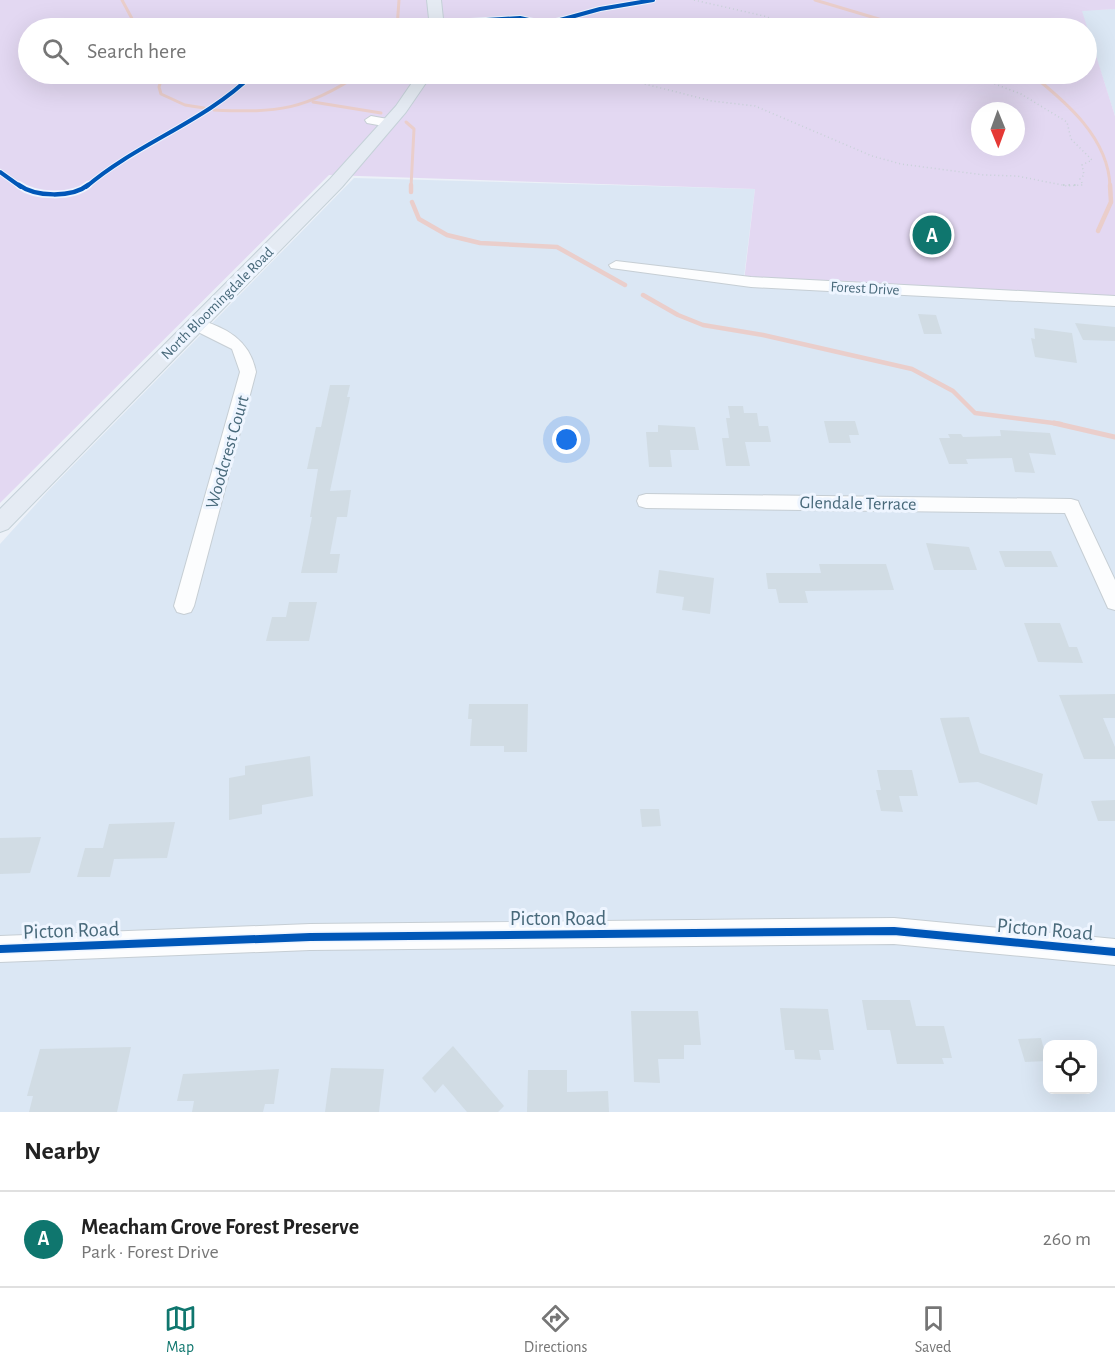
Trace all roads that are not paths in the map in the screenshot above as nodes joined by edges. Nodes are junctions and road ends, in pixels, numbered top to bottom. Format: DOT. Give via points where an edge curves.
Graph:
graph roads {
  1 [pos="434,0"];
  2 [pos="436,18"];
  3 [pos="415,84"];
  4 [pos="616,266"];
  5 [pos="1115,301"];
  6 [pos="196,324"];
  7 [pos="646,501"];
  8 [pos="0,523"];
  9 [pos="1115,602"];
  10 [pos="184,606"];
  11 [pos="0,949"];
  12 [pos="1115,952"];
  1 -- 2 [label="main road"];
  3 -- 6 [label="main road, North Bloomingdale Road" via="380,122 336,183"];
  4 -- 5 [label="street, Forest Drive" via="751,282"];
  6 -- 8 [label="main road, North Bloomingdale Road"];
  6 -- 10 [label="street, Woodcrest Court" via="233,340 246,357 248,372"];
  7 -- 9 [label="street, Glendale Terrace" via="1071,506"];
  11 -- 12 [label="street, Picton Road" via="331,937 894,931"];
}
